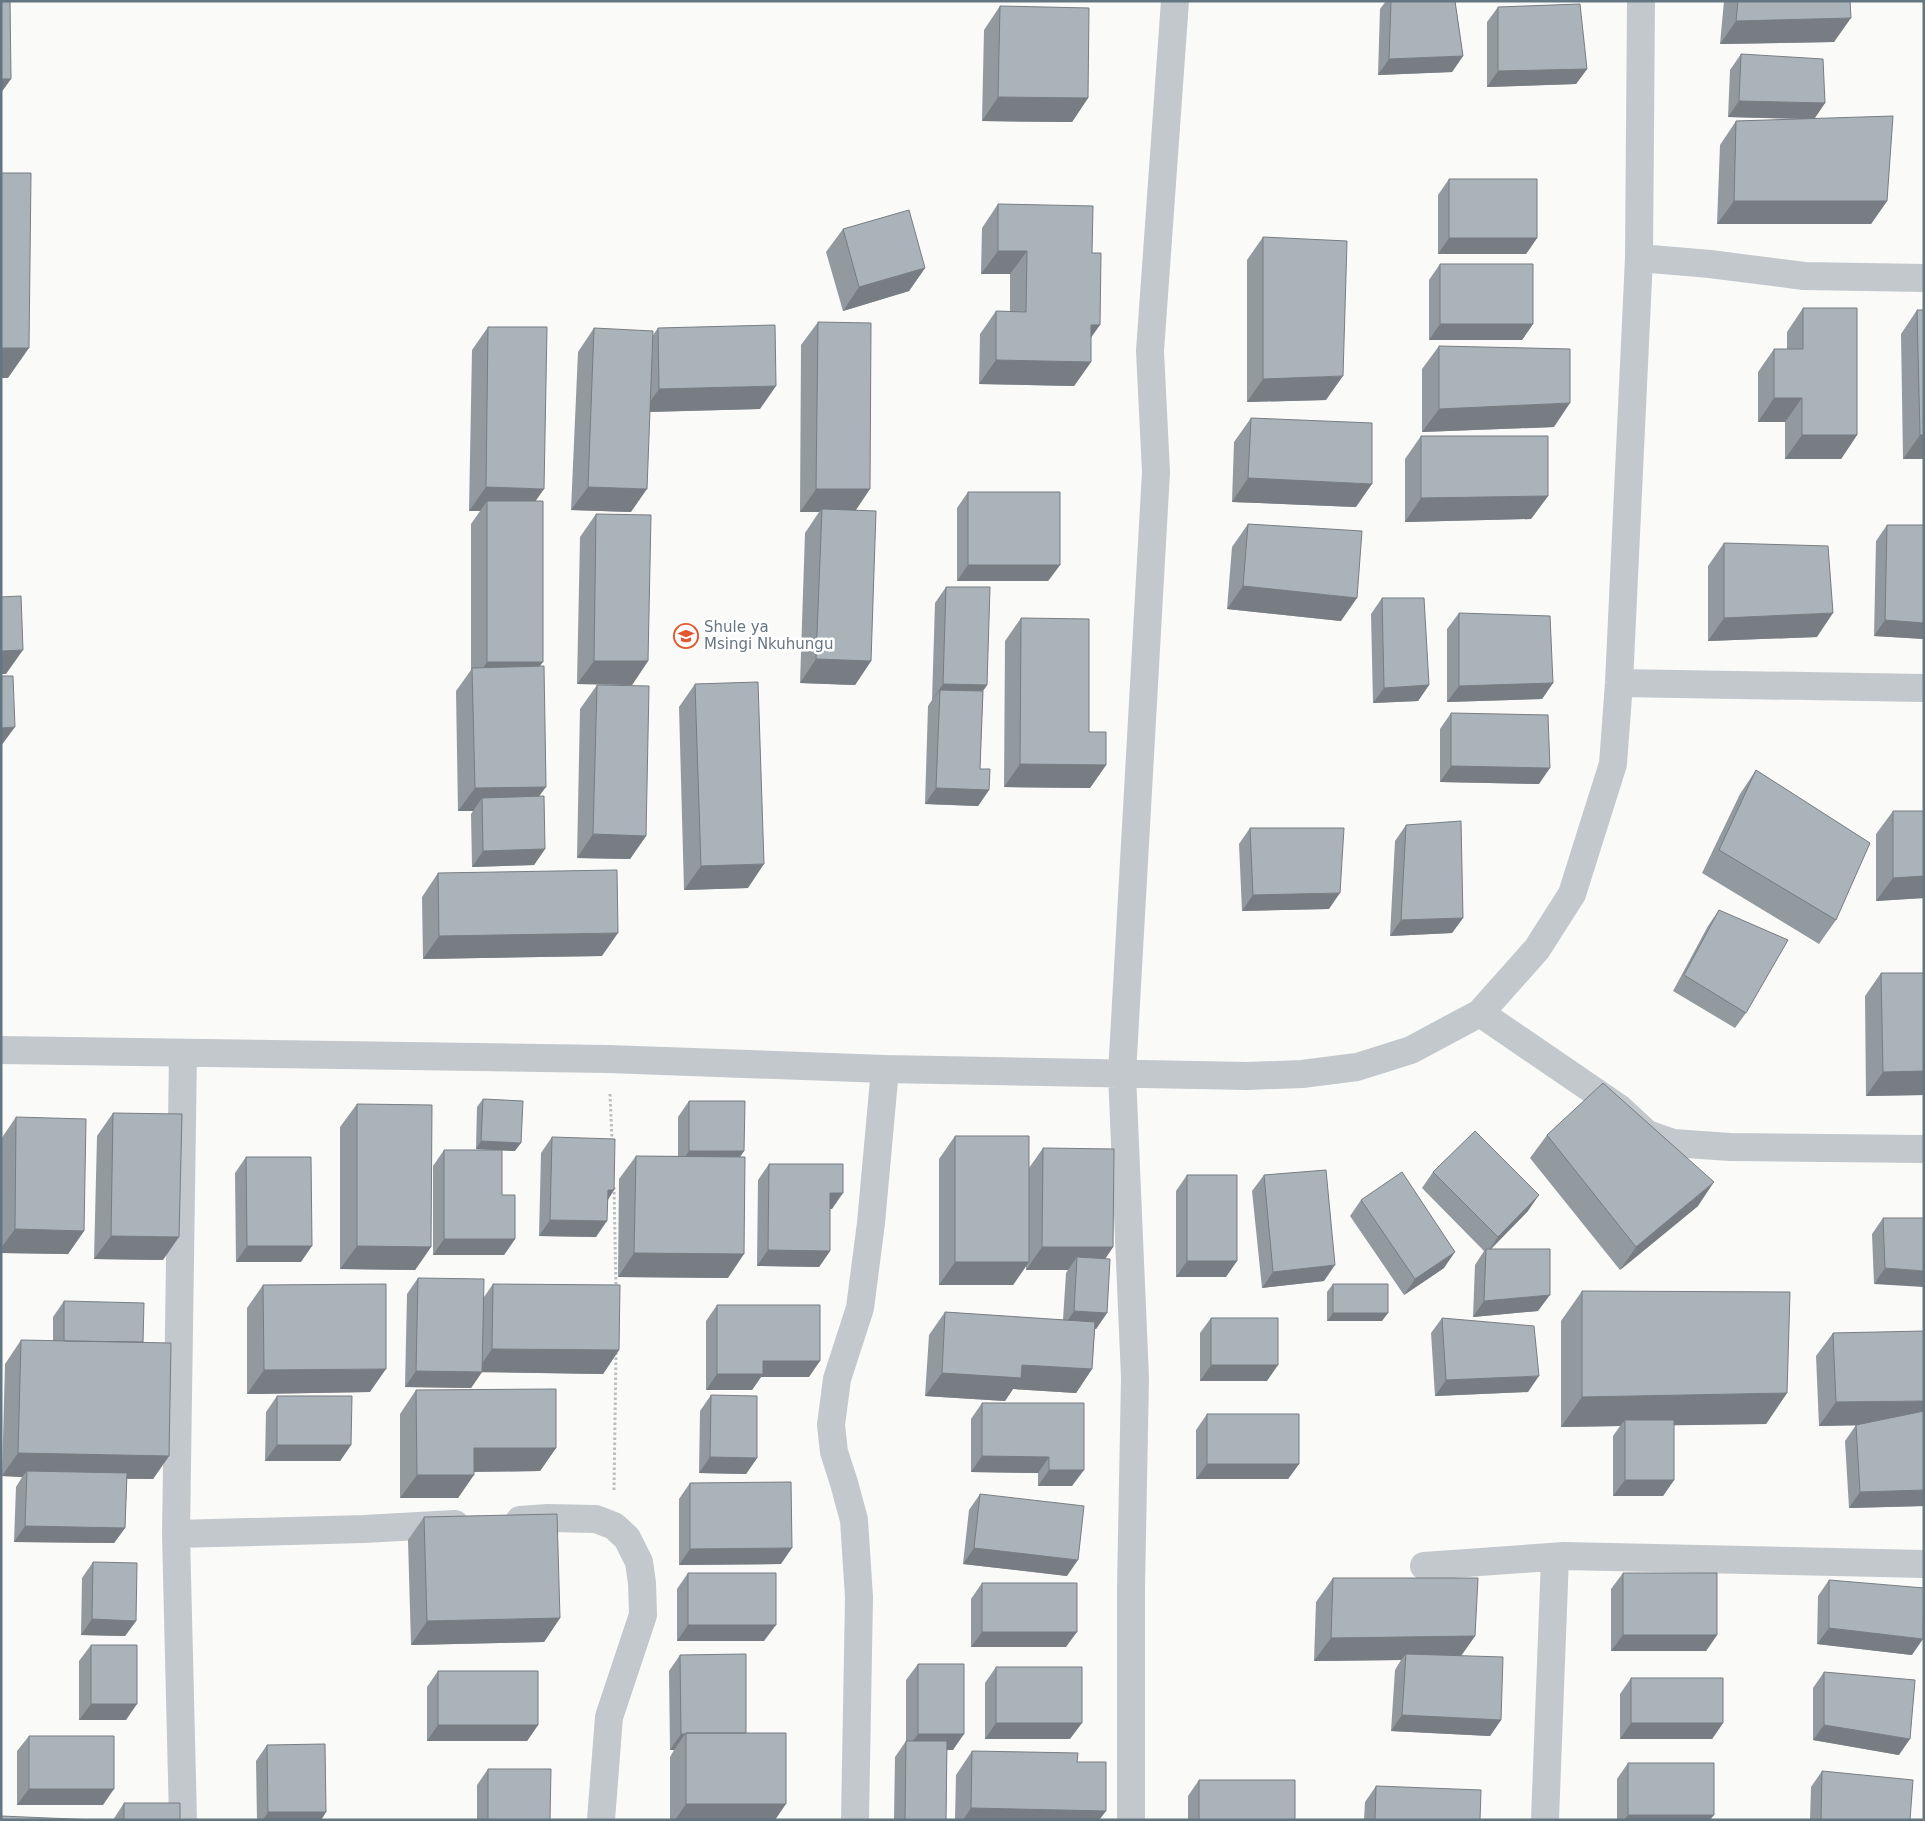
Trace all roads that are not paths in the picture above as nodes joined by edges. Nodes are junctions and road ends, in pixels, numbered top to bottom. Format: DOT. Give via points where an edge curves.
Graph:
graph roads {
  1 [pos="1175,1"];
  2 [pos="1641,1"];
  3 [pos="1639,258"];
  4 [pos="1924,278"];
  5 [pos="1619,683"];
  6 [pos="1924,688"];
  7 [pos="1480,1013"];
  8 [pos="1,1050"];
  9 [pos="183,1054"];
  10 [pos="885,1068"];
  11 [pos="1122,1074"];
  12 [pos="1924,1149"];
  13 [pos="176,1534"];
  14 [pos="1555,1557"];
  15 [pos="1924,1564"];
  16 [pos="1424,1566"];
  17 [pos="183,1820"];
  18 [pos="600,1820"];
  19 [pos="855,1820"];
  20 [pos="1131,1820"];
  21 [pos="1545,1820"];
  1 -- 11 [label="street" via="1150,351 1156,472"];
  2 -- 3 [label="street"];
  3 -- 4 [label="street" via="1804,276"];
  3 -- 5 [label="street"];
  5 -- 6 [label="street"];
  5 -- 7 [label="street" via="1613,764 1572,894 1536,949"];
  7 -- 11 [label="street" via="1411,1050 1357,1067 1247,1076"];
  7 -- 12 [label="street" via="1619,1108 1647,1134 1673,1143 1730,1147"];
  8 -- 9 [label="street"];
  9 -- 10 [label="street" via="608,1059"];
  9 -- 13 [label="street"];
  10 -- 11 [label="street"];
  10 -- 19 [label="street" via="860,1308 837,1379 831,1424 834,1452 854,1520 859,1597"];
  11 -- 20 [label="street" via="1135,1378"];
  13 -- 17 [label="street"];
  13 -- 18 [label="street" via="364,1529 548,1518 596,1519 614,1526 627,1538 638,1562 643,1614 610,1717"];
  14 -- 15 [label="street"];
  14 -- 16 [label="street"];
  14 -- 21 [label="street"];
}
